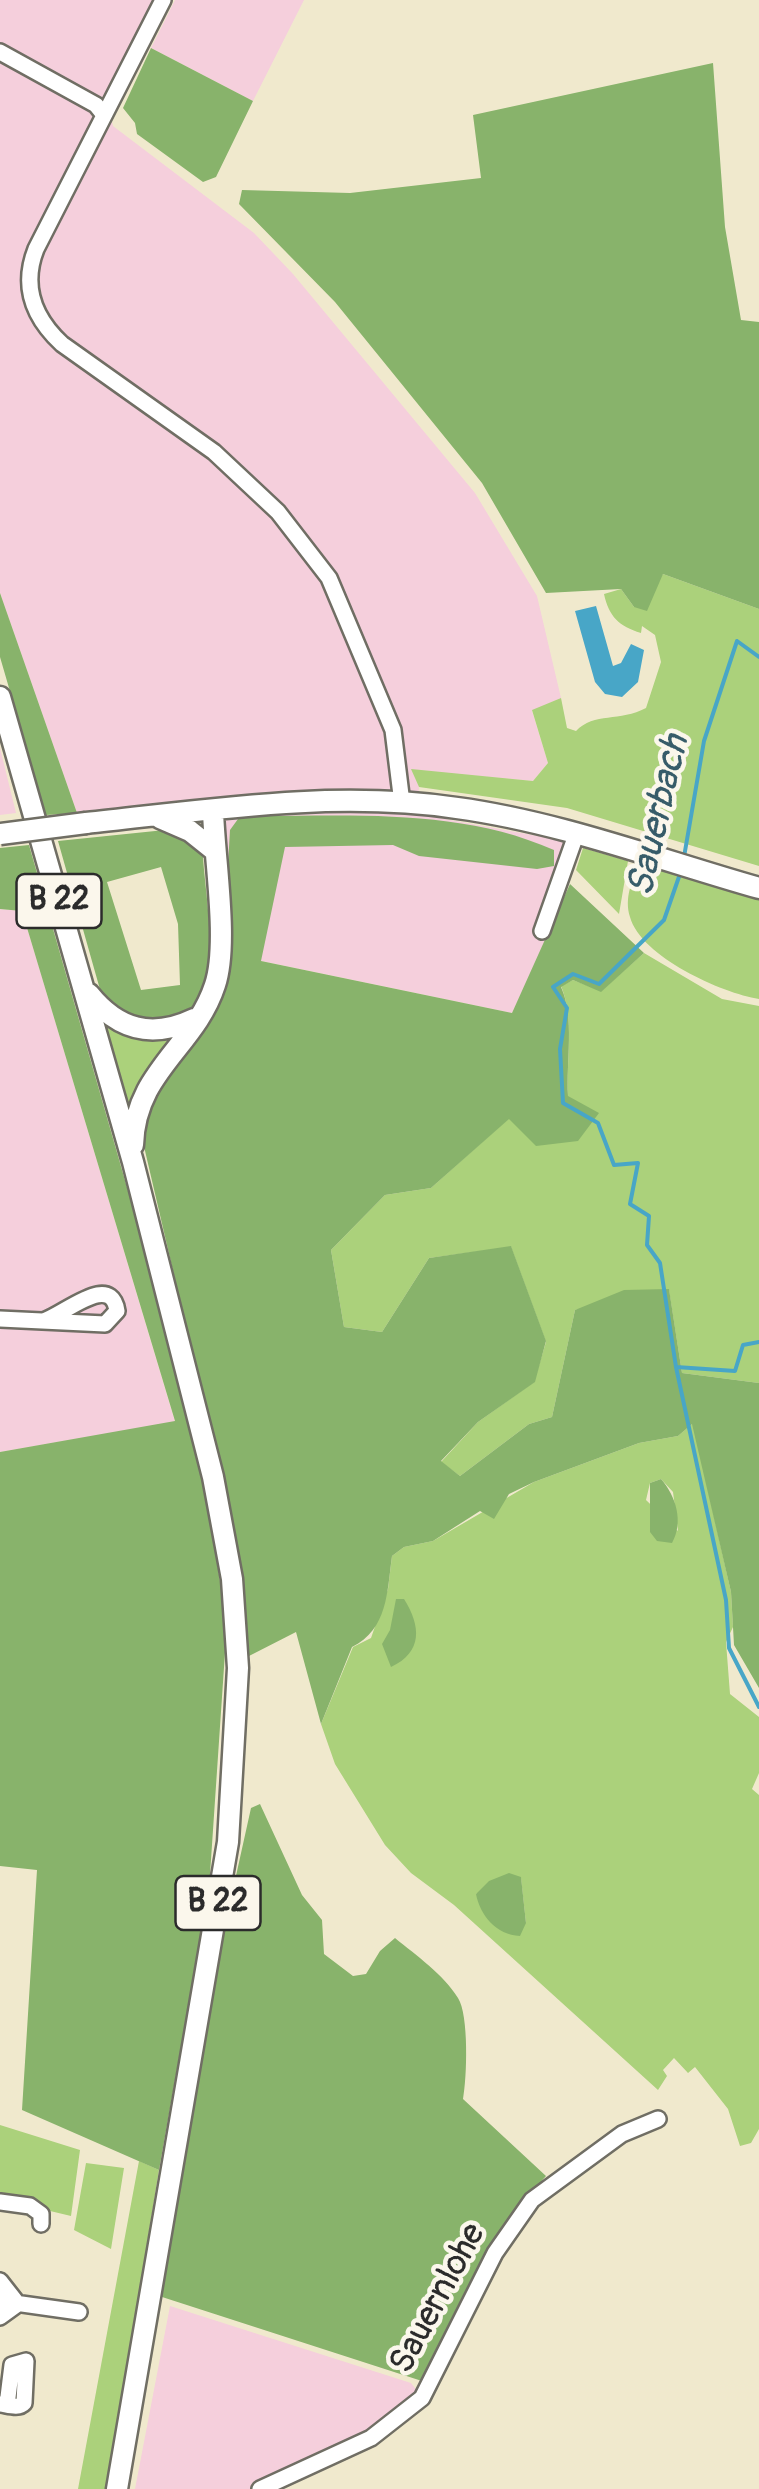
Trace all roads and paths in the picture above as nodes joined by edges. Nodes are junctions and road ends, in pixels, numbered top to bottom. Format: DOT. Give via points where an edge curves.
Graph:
graph roads {
  1 [pos="163,0"];
  2 [pos="0,52"];
  3 [pos="104,115"];
  4 [pos="0,697"];
  5 [pos="402,802"];
  6 [pos="212,810"];
  7 [pos="154,816"];
  8 [pos="0,834"];
  9 [pos="576,835"];
  10 [pos="215,851"];
  11 [pos="759,888"];
  12 [pos="542,931"];
  13 [pos="84,988"];
  14 [pos="196,1018"];
  15 [pos="133,1162"];
  16 [pos="0,1319"];
  17 [pos="43,1321"];
  18 [pos="658,2119"];
  19 [pos="0,2202"];
  20 [pos="40,2224"];
  21 [pos="0,2281"];
  22 [pos="0,2301"];
  23 [pos="18,2304"];
  24 [pos="79,2312"];
  25 [pos="0,2316"];
  26 [pos="117,2489"];
  27 [pos="260,2489"];
  1 -- 3 [label="street"];
  2 -- 3 [label="street"];
  3 -- 5 [label="street" via="34,256 29,288 37,314 62,344 248,482 329,578 393,730"];
  4 -- 13 [label="main road, B 22"];
  5 -- 6 [label="main road" via="326,800"];
  5 -- 9 [label="main road" via="489,813"];
  6 -- 7 [label="main road"];
  6 -- 10 [label="main road"];
  7 -- 8 [label="main road, bridge"];
  7 -- 10 [label="main road"];
  9 -- 11 [label="main road"];
  9 -- 12 [label="street"];
  10 -- 14 [label="main road" via="218,969"];
  13 -- 14 [label="main road" via="113,1019 132,1028 175,1028"];
  13 -- 15 [label="main road, B 22"];
  14 -- 15 [label="main road" via="139,1103"];
  15 -- 26 [label="main road, B 22" via="213,1477 232,1579 238,1668 228,1842"];
  16 -- 17 [label="street"];
  18 -- 27 [label="street, Sauernlohe" via="622,2134 555,2179 522,2212 422,2398 371,2438"];
  19 -- 20 [label="street" via="36,2209"];
  21 -- 23 [label="street"];
  22 -- 23 [label="street"];
  23 -- 24 [label="street"];
  23 -- 25 [label="street"];
}
